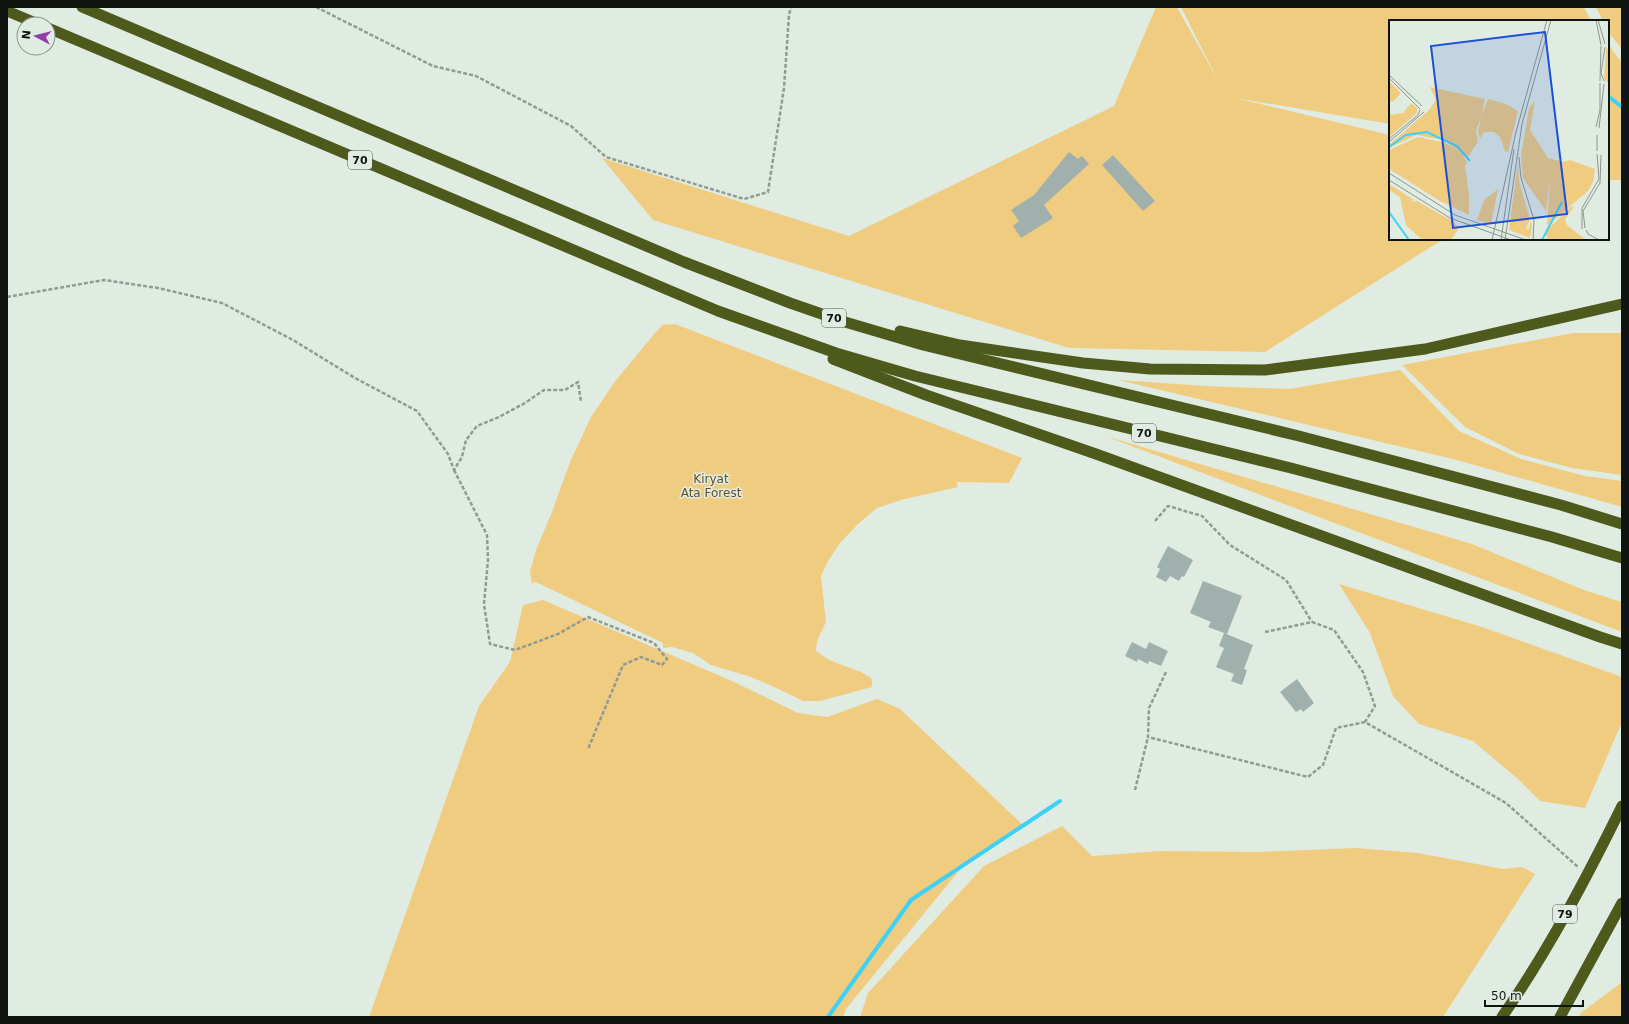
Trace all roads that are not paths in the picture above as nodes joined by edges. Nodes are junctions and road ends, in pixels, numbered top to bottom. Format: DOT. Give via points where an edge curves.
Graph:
graph roads {
  1 [pos="82,7"];
  2 [pos="7,11"];
  3 [pos="19,16"];
  4 [pos="56,31"];
  5 [pos="672,292"];
  6 [pos="790,303"];
  7 [pos="1622,304"];
  8 [pos="1622,524"];
  9 [pos="1622,558"];
  10 [pos="1600,637"];
  11 [pos="1622,644"];
  12 [pos="1622,647"];
  13 [pos="1622,806"];
  14 [pos="1622,904"];
  15 [pos="1502,1017"];
  16 [pos="1560,1017"];
  1 -- 6 [label="highway, 70" via="684,262"];
  2 -- 3 [label="highway"];
  4 -- 5 [label="highway, 70"];
  5 -- 9 [label="highway, 70" via="779,334 915,376 1291,468 1552,536"];
  5 -- 10 [label="highway" via="926,395"];
  6 -- 7 [label="highway" via="960,345 1083,363 1150,369 1265,370 1425,349"];
  6 -- 8 [label="highway, 70" via="923,345 1299,436 1553,503"];
  10 -- 11 [label="highway"];
  10 -- 12 [label="highway"];
  13 -- 15 [label="highway, 79" via="1588,876 1519,993"];
  14 -- 16 [label="highway"];
}
